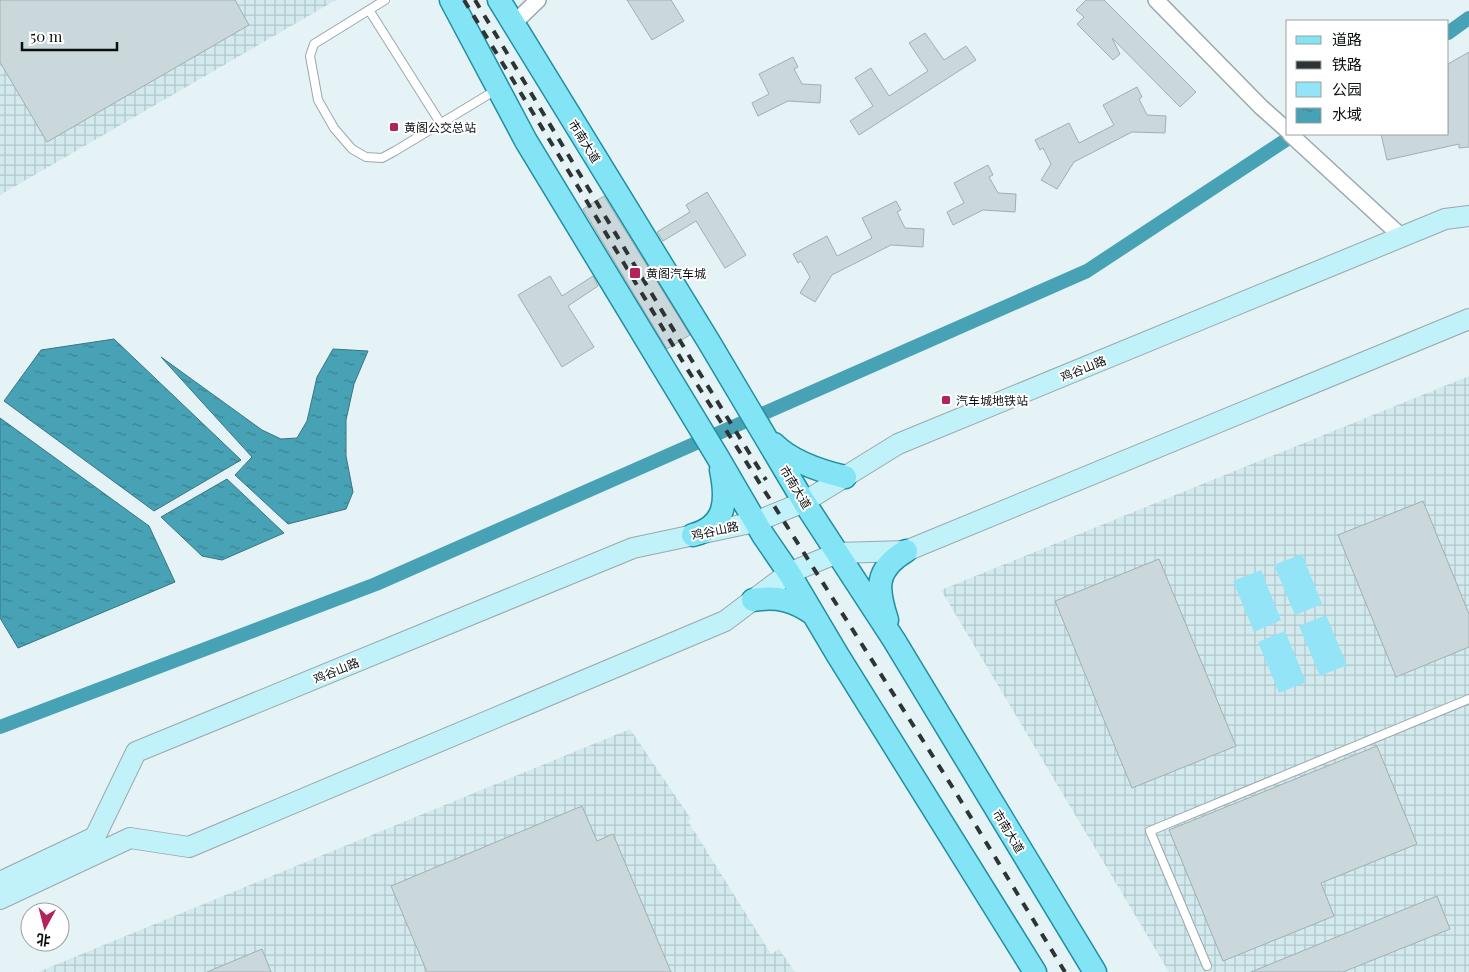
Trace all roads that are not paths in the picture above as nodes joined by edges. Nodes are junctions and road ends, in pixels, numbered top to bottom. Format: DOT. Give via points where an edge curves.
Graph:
graph roads {
  1 [pos="385,0"];
  2 [pos="451,0"];
  3 [pos="499,0"];
  4 [pos="538,0"];
  5 [pos="1156,0"];
  6 [pos="369,10"];
  7 [pos="514,24"];
  8 [pos="498,89"];
  9 [pos="441,124"];
  10 [pos="1286,129"];
  11 [pos="1292,135"];
  12 [pos="1469,216"];
  13 [pos="1402,237"];
  14 [pos="1469,319"];
  15 [pos="763,432"];
  16 [pos="844,477"];
  17 [pos="731,502"];
  18 [pos="804,502"];
  19 [pos="755,522"];
  20 [pos="693,535"];
  21 [pos="906,551"];
  22 [pos="838,553"];
  23 [pos="789,573"];
  24 [pos="754,600"];
  25 [pos="813,614"];
  26 [pos="894,640"];
  27 [pos="1469,699"];
  28 [pos="0,882"];
  29 [pos="0,898"];
  30 [pos="1207,966"];
  31 [pos="1035,972"];
  32 [pos="1095,972"];
  1 -- 6 [label="lane"];
  2 -- 8 [label="main road"];
  3 -- 7 [label="main road, 市南大道"];
  4 -- 7 [label="street"];
  5 -- 10 [label="street"];
  6 -- 9 [label="lane"];
  6 -- 9 [label="lane" via="314,44 310,56 318,100 334,128 352,149 366,157 382,158"];
  7 -- 15 [label="main road, 市南大道"];
  8 -- 9 [label="lane"];
  8 -- 17 [label="main road" via="526,141 718,456"];
  11 -- 13 [label="street"];
  12 -- 13 [label="main road, 鸡谷山路" via="1445,219"];
  13 -- 16 [label="main road, 鸡谷山路" via="898,444"];
  14 -- 21 [label="main road"];
  15 -- 16 [label="main road" via="792,458"];
  15 -- 18 [label="main road, 市南大道"];
  16 -- 18 [label="main road, 鸡谷山路"];
  17 -- 19 [label="main road"];
  17 -- 20 [label="main road" via="712,526"];
  18 -- 19 [label="main road, 鸡谷山路"];
  18 -- 22 [label="main road, 市南大道"];
  19 -- 20 [label="main road, 鸡谷山路"];
  19 -- 23 [label="main road"];
  20 -- 28 [label="main road, 鸡谷山路" via="632,548 136,752 95,837"];
  21 -- 22 [label="main road"];
  21 -- 26 [label="main road" via="888,565 880,586 880,597"];
  22 -- 23 [label="main road"];
  22 -- 26 [label="main road, 市南大道"];
  23 -- 24 [label="main road"];
  23 -- 25 [label="main road"];
  24 -- 25 [label="main road" via="779,598 803,606"];
  24 -- 29 [label="main road" via="725,621 189,847 130,838"];
  25 -- 31 [label="main road"];
  26 -- 32 [label="main road, 市南大道"];
  27 -- 30 [label="lane" via="1150,831"];
}
